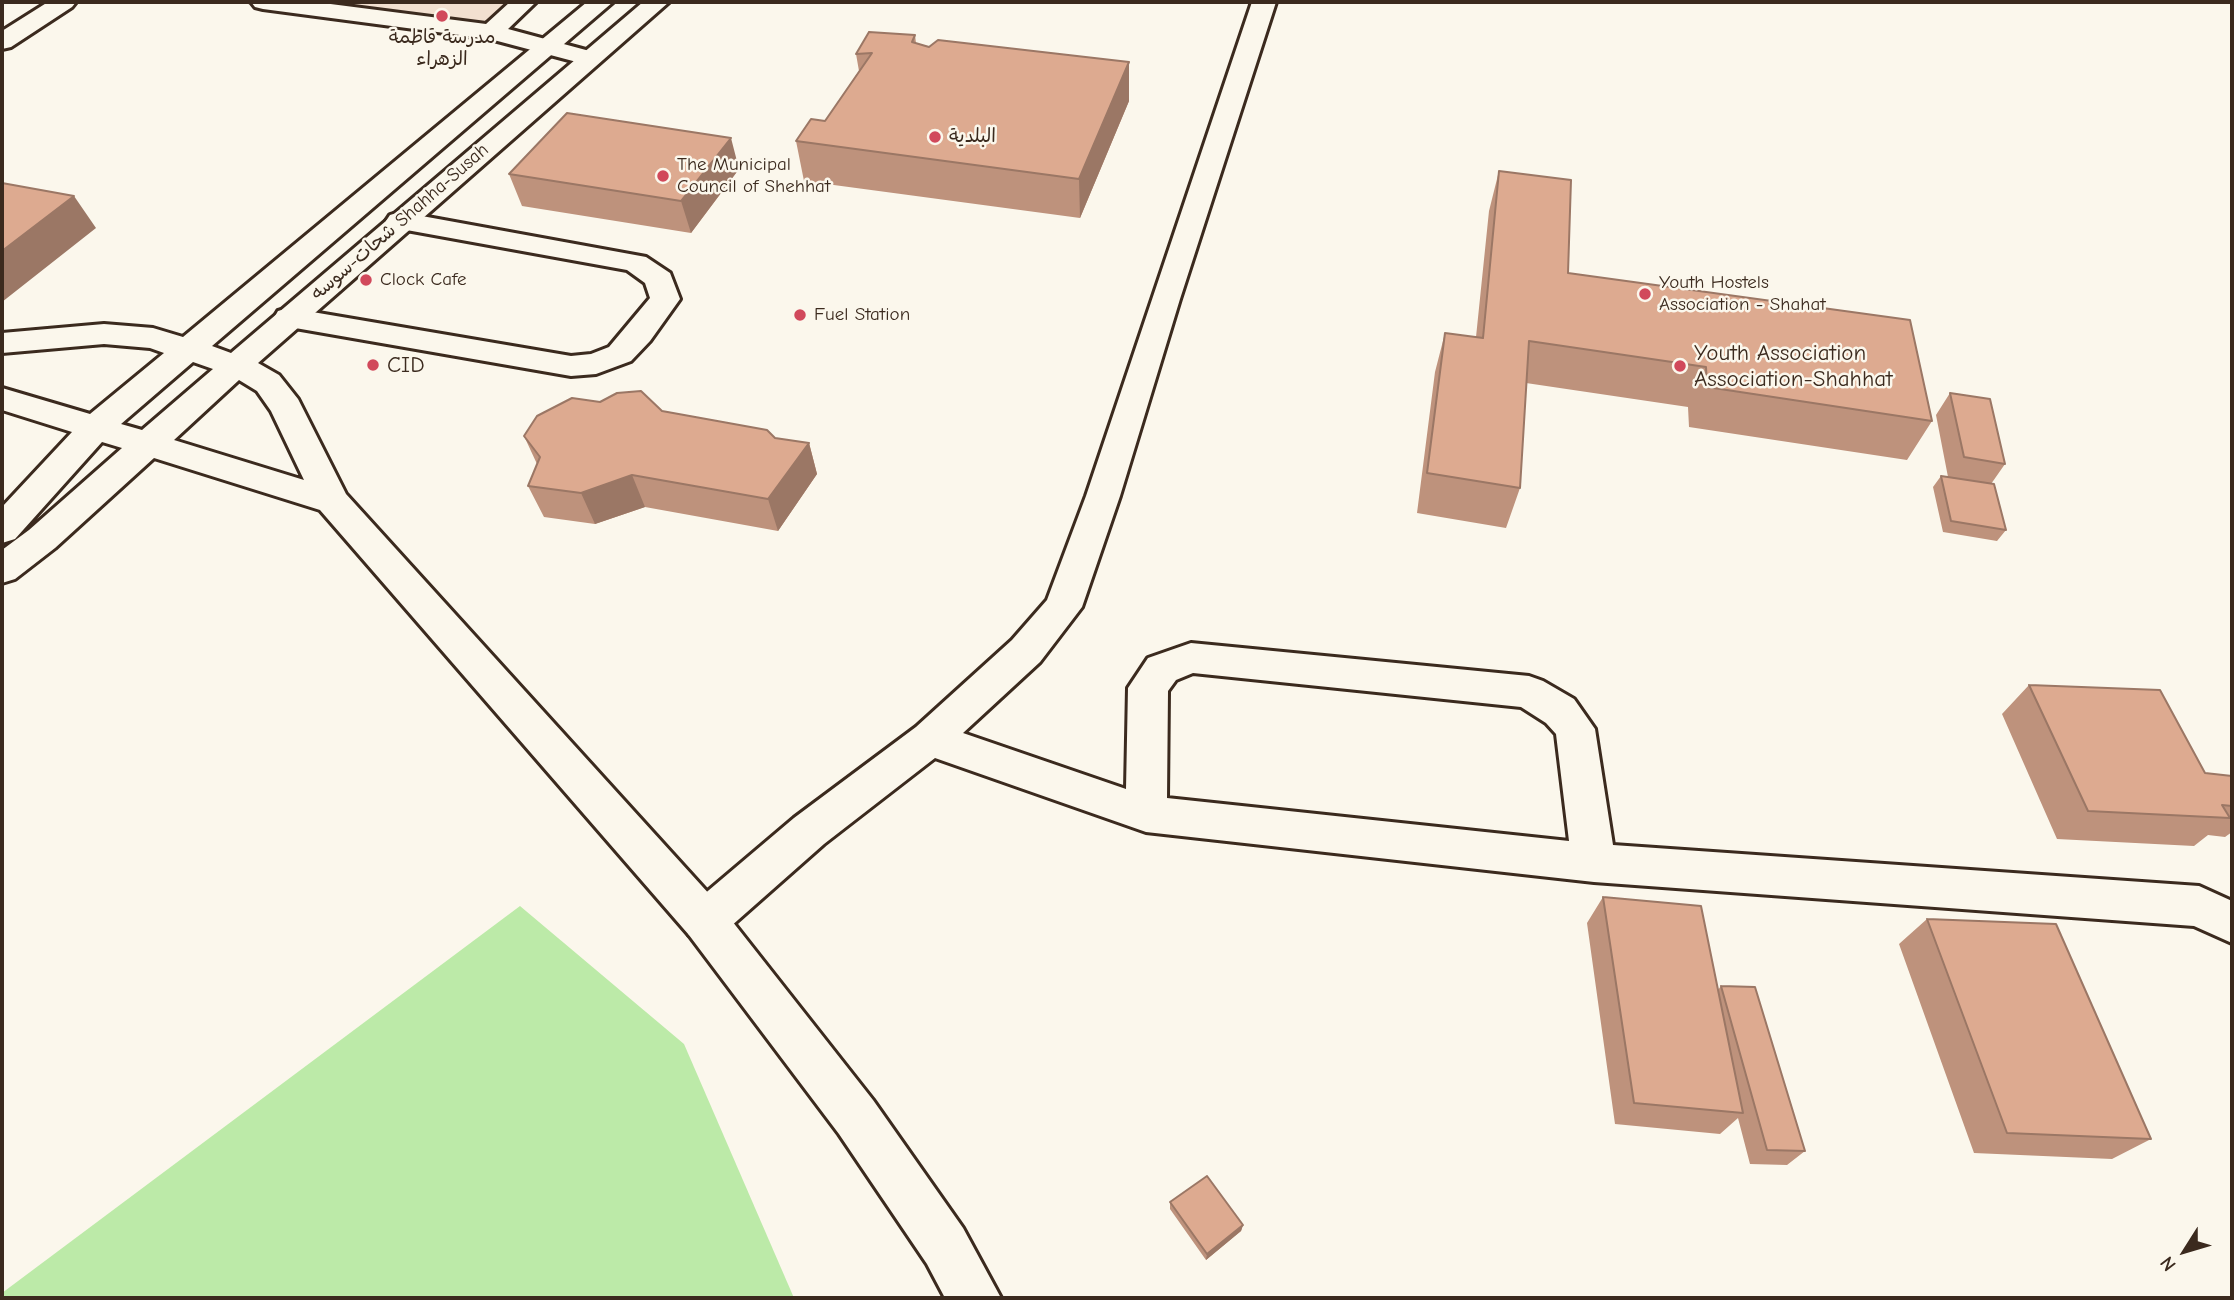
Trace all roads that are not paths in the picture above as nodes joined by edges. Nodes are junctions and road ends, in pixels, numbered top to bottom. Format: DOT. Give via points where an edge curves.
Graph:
graph roads {
  1 [pos="64,2"];
  2 [pos="263,2"];
  3 [pos="524,2"];
  4 [pos="601,2"];
  5 [pos="657,2"];
  6 [pos="1264,2"];
  7 [pos="491,32"];
  8 [pos="2,42"];
  9 [pos="546,47"];
  10 [pos="588,58"];
  11 [pos="400,221"];
  12 [pos="289,318"];
  13 [pos="2,343"];
  14 [pos="188,349"];
  15 [pos="239,366"];
  16 [pos="2,399"];
  17 [pos="95,428"];
  18 [pos="146,445"];
  19 [pos="332,501"];
  20 [pos="2,530"];
  21 [pos="2,569"];
  22 [pos="930,739"];
  23 [pos="1146,814"];
  24 [pos="1594,863"];
  25 [pos="705,921"];
  26 [pos="2232,923"];
  27 [pos="974,1298"];
  1 -- 8 [label="main road"];
  2 -- 7 [label="main road"];
  3 -- 7 [label="main road"];
  4 -- 9 [label="main road, شحات-سوسه Shahha-Susah"];
  5 -- 10 [label="main road, شحات-سوسه Shahha-Susah"];
  6 -- 22 [label="main road" via="1104,496 1063,607 1026,651"];
  7 -- 9 [label="main road"];
  9 -- 10 [label="main road"];
  9 -- 14 [label="main road, شحات-سوسه Shahha-Susah"];
  10 -- 11 [label="main road, شحات-سوسه Shahha-Susah"];
  11 -- 12 [label="main road, شحات-سوسه Shahha-Susah"];
  11 -- 12 [label="main road" via="636,263 659,279 665,299 620,354 596,364 571,366"];
  12 -- 15 [label="main road, شحات-سوسه Shahha-Susah"];
  13 -- 14 [label="main road" via="104,334 153,338"];
  14 -- 15 [label="main road"];
  14 -- 17 [label="main road, شحات-سوسه Shahha-Susah"];
  15 -- 18 [label="main road, شحات-سوسه Shahha-Susah"];
  15 -- 19 [label="main road" via="268,383 286,407"];
  16 -- 17 [label="main road"];
  17 -- 18 [label="main road"];
  17 -- 20 [label="main road, شحات-سوسه Shahha-Susah"];
  18 -- 19 [label="main road"];
  18 -- 21 [label="main road, شحات-سوسه Shahha-Susah"];
  19 -- 25 [label="main road"];
  22 -- 23 [label="main road"];
  22 -- 25 [label="main road" via="809,831"];
  23 -- 24 [label="main road"];
  23 -- 24 [label="main road" via="1148,688 1162,669 1191,658 1529,692 1560,711 1575,729"];
  24 -- 26 [label="main road" via="2199,906"];
  25 -- 27 [label="main road" via="856,1116 946,1246"];
}
